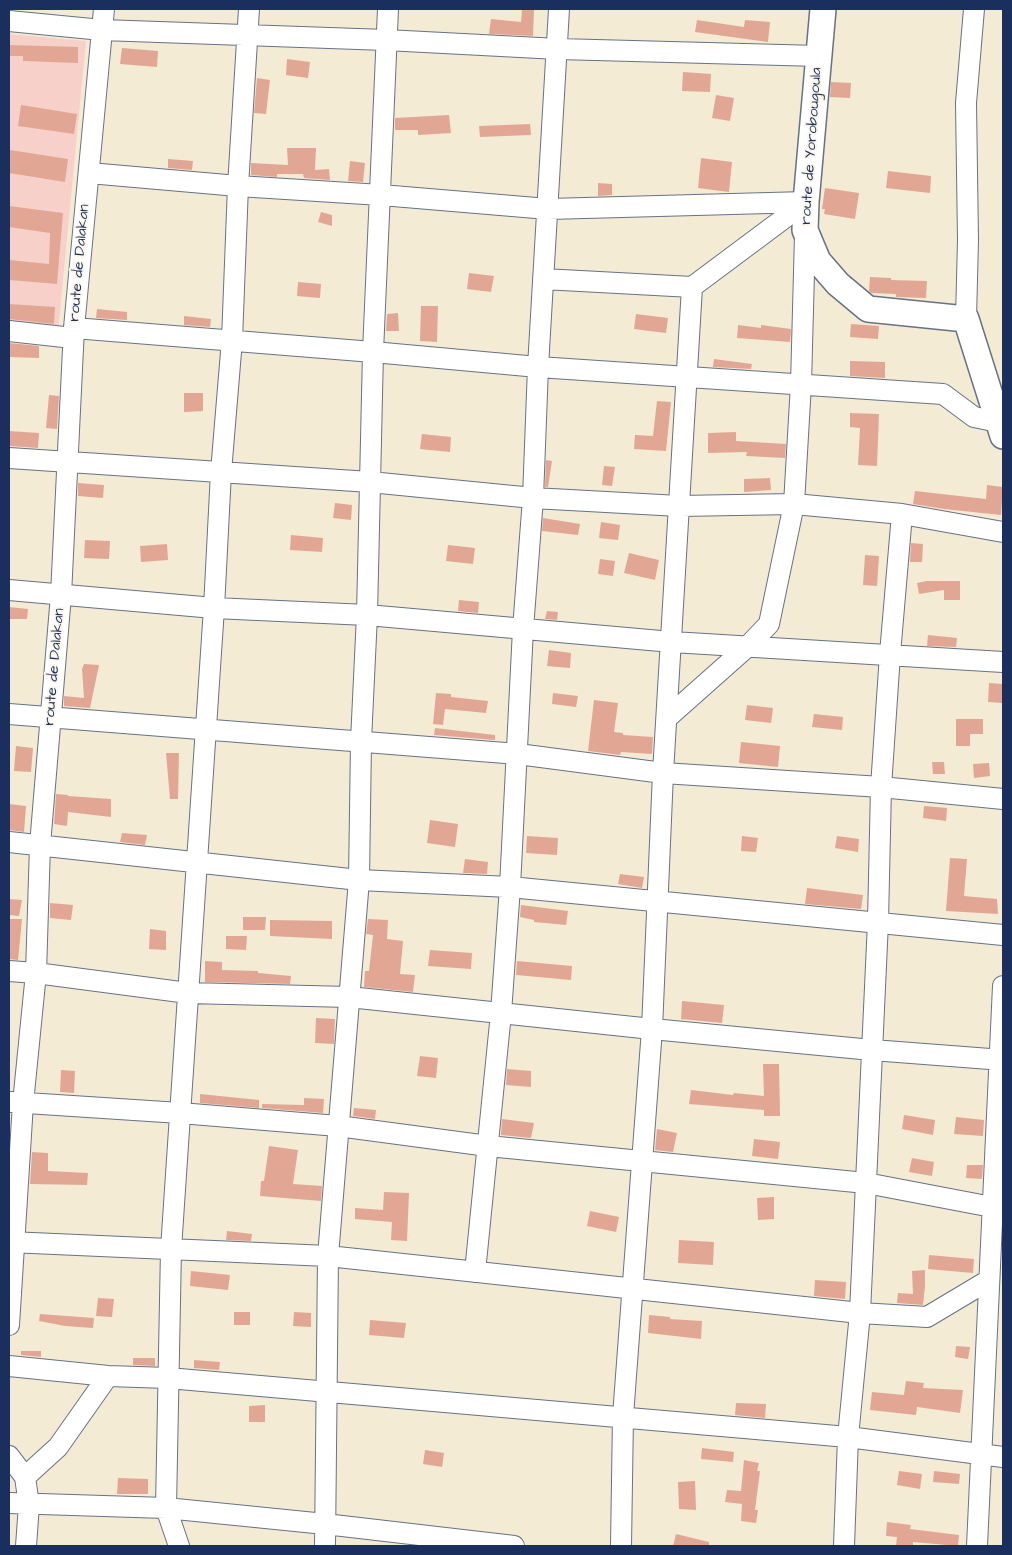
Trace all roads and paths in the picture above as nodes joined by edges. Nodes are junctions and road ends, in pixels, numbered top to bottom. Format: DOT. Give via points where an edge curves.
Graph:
graph roads {
  1 [pos="104,9"];
  2 [pos="249,9"];
  3 [pos="388,9"];
  4 [pos="559,9"];
  5 [pos="823,9"];
  6 [pos="974,9"];
  7 [pos="9,21"];
  8 [pos="102,30"];
  9 [pos="248,36"];
  10 [pos="386,40"];
  11 [pos="558,49"];
  12 [pos="819,56"];
  13 [pos="88,173"];
  14 [pos="238,186"];
  15 [pos="381,195"];
  16 [pos="806,202"];
  17 [pos="548,209"];
  18 [pos="805,230"];
  19 [pos="543,279"];
  20 [pos="692,287"];
  21 [pos="966,319"];
  22 [pos="9,332"];
  23 [pos="74,333"];
  24 [pos="232,340"];
  25 [pos="372,352"];
  26 [pos="538,367"];
  27 [pos="688,377"];
  28 [pos="801,384"];
  29 [pos="1002,427"];
  30 [pos="9,458"];
  31 [pos="67,463"];
  32 [pos="220,472"];
  33 [pos="370,482"];
  34 [pos="533,498"];
  35 [pos="794,504"];
  36 [pos="679,506"];
  37 [pos="902,514"];
  38 [pos="1003,532"];
  39 [pos="9,590"];
  40 [pos="61,595"];
  41 [pos="214,608"];
  42 [pos="366,615"];
  43 [pos="523,629"];
  44 [pos="672,642"];
  45 [pos="746,647"];
  46 [pos="890,654"];
  47 [pos="1003,662"];
  48 [pos="9,714"];
  49 [pos="51,716"];
  50 [pos="667,718"];
  51 [pos="206,728"];
  52 [pos="361,741"];
  53 [pos="518,754"];
  54 [pos="663,773"];
  55 [pos="881,787"];
  56 [pos="1003,799"];
  57 [pos="9,842"];
  58 [pos="40,845"];
  59 [pos="196,863"];
  60 [pos="359,880"];
  61 [pos="510,887"];
  62 [pos="658,900"];
  63 [pos="878,922"];
  64 [pos="1003,934"];
  65 [pos="9,971"];
  66 [pos="36,973"];
  67 [pos="1003,986"];
  68 [pos="188,993"];
  69 [pos="349,997"];
  70 [pos="501,1012"];
  71 [pos="652,1029"];
  72 [pos="872,1050"];
  73 [pos="1002,1060"];
  74 [pos="16,1102"];
  75 [pos="180,1113"];
  76 [pos="338,1126"];
  77 [pos="488,1146"];
  78 [pos="642,1160"];
  79 [pos="866,1183"];
  80 [pos="996,1220"];
  81 [pos="11,1242"];
  82 [pos="171,1249"];
  83 [pos="328,1256"];
  84 [pos="475,1272"];
  85 [pos="989,1280"];
  86 [pos="632,1289"];
  87 [pos="860,1313"];
  88 [pos="9,1325"];
  89 [pos="9,1366"];
  90 [pos="108,1376"];
  91 [pos="168,1378"];
  92 [pos="327,1392"];
  93 [pos="623,1416"];
  94 [pos="848,1437"];
  95 [pos="982,1455"];
  96 [pos="9,1456"];
  97 [pos="1003,1457"];
  98 [pos="26,1477"];
  99 [pos="9,1504"];
  100 [pos="29,1505"];
  101 [pos="166,1508"];
  102 [pos="325,1524"];
  103 [pos="489,1545"];
  104 [pos="26,1546"];
  105 [pos="180,1546"];
  106 [pos="325,1546"];
  107 [pos="514,1546"];
  108 [pos="621,1546"];
  109 [pos="844,1546"];
  110 [pos="977,1546"];
  1 -- 8 [label="street, route de Dalakan"];
  2 -- 9 [label="street"];
  3 -- 10 [label="street"];
  4 -- 11 [label="street"];
  5 -- 12 [label="main road, route de Yorobougoula"];
  6 -- 21 [label="street" via="966,103"];
  7 -- 8 [label="street"];
  8 -- 9 [label="street"];
  8 -- 13 [label="street, route de Dalakan"];
  9 -- 10 [label="street"];
  9 -- 14 [label="street"];
  10 -- 11 [label="street"];
  10 -- 15 [label="street"];
  11 -- 12 [label="street"];
  11 -- 17 [label="street"];
  12 -- 16 [label="main road, route de Yorobougoula"];
  13 -- 14 [label="street"];
  13 -- 23 [label="street, route de Dalakan"];
  14 -- 15 [label="street"];
  14 -- 24 [label="street"];
  15 -- 17 [label="street"];
  15 -- 25 [label="street"];
  16 -- 17 [label="street"];
  16 -- 18 [label="main road, route de Yorobougoula"];
  16 -- 20 [label="street"];
  17 -- 19 [label="street"];
  18 -- 21 [label="main road, route de Yorobougoula" via="818,261 838,284 868,309"];
  18 -- 28 [label="street"];
  19 -- 20 [label="street"];
  19 -- 26 [label="street"];
  20 -- 27 [label="street"];
  21 -- 29 [label="main road"];
  22 -- 23 [label="street"];
  23 -- 24 [label="street"];
  23 -- 31 [label="street, route de Dalakan"];
  24 -- 25 [label="street"];
  24 -- 32 [label="street"];
  25 -- 26 [label="street"];
  25 -- 33 [label="street"];
  26 -- 27 [label="street"];
  26 -- 34 [label="street"];
  27 -- 28 [label="street"];
  27 -- 36 [label="street"];
  28 -- 29 [label="street" via="943,394 974,417"];
  28 -- 35 [label="street"];
  30 -- 31 [label="street"];
  31 -- 32 [label="street"];
  31 -- 40 [label="street, route de Dalakan"];
  32 -- 33 [label="street"];
  32 -- 41 [label="street"];
  33 -- 34 [label="street"];
  33 -- 42 [label="street"];
  34 -- 36 [label="street"];
  34 -- 43 [label="street"];
  35 -- 36 [label="street"];
  35 -- 37 [label="street"];
  35 -- 45 [label="street" via="769,624"];
  36 -- 44 [label="street"];
  37 -- 38 [label="street"];
  37 -- 46 [label="street"];
  39 -- 40 [label="street"];
  40 -- 41 [label="street"];
  40 -- 49 [label="street, route de Dalakan"];
  41 -- 42 [label="street"];
  41 -- 51 [label="street"];
  42 -- 43 [label="street"];
  42 -- 52 [label="street"];
  43 -- 44 [label="street"];
  43 -- 53 [label="street"];
  44 -- 45 [label="street"];
  44 -- 50 [label="street"];
  45 -- 46 [label="street"];
  45 -- 50 [label="street"];
  46 -- 47 [label="street"];
  46 -- 55 [label="street"];
  48 -- 49 [label="street"];
  49 -- 51 [label="street"];
  49 -- 58 [label="street, route de Dalakan"];
  50 -- 54 [label="street"];
  51 -- 52 [label="street"];
  51 -- 59 [label="street"];
  52 -- 53 [label="street"];
  52 -- 60 [label="street"];
  53 -- 54 [label="street"];
  53 -- 61 [label="street"];
  54 -- 55 [label="street"];
  54 -- 62 [label="street"];
  55 -- 56 [label="street"];
  55 -- 63 [label="street"];
  57 -- 58 [label="street"];
  58 -- 59 [label="street"];
  58 -- 66 [label="street, route de Dalakan"];
  59 -- 60 [label="street"];
  59 -- 68 [label="street"];
  60 -- 61 [label="street"];
  60 -- 69 [label="street"];
  61 -- 62 [label="street"];
  61 -- 70 [label="street"];
  62 -- 63 [label="street"];
  62 -- 71 [label="street"];
  63 -- 64 [label="street"];
  63 -- 72 [label="street"];
  65 -- 66 [label="street"];
  66 -- 68 [label="street"];
  66 -- 74 [label="street, route de Dalakan"];
  67 -- 73 [label="street"];
  68 -- 69 [label="street"];
  68 -- 75 [label="street"];
  69 -- 70 [label="street"];
  69 -- 76 [label="street"];
  70 -- 71 [label="street"];
  70 -- 77 [label="street"];
  71 -- 72 [label="street"];
  71 -- 78 [label="street"];
  72 -- 73 [label="street"];
  72 -- 79 [label="street"];
  73 -- 80 [label="street"];
  74 -- 75 [label="street"];
  74 -- 81 [label="street, route de Dalakan"];
  75 -- 76 [label="street"];
  75 -- 82 [label="street"];
  76 -- 77 [label="street"];
  76 -- 83 [label="street"];
  77 -- 78 [label="street"];
  77 -- 84 [label="street"];
  78 -- 79 [label="street"];
  78 -- 86 [label="street"];
  79 -- 80 [label="street"];
  79 -- 87 [label="street"];
  80 -- 85 [label="street"];
  81 -- 82 [label="street"];
  81 -- 88 [label="street, route de Dalakan"];
  82 -- 83 [label="street"];
  82 -- 91 [label="street"];
  83 -- 84 [label="street"];
  83 -- 92 [label="street"];
  84 -- 86 [label="street"];
  85 -- 87 [label="street" via="927,1317"];
  85 -- 95 [label="street"];
  86 -- 87 [label="street"];
  86 -- 93 [label="street"];
  87 -- 94 [label="street"];
  89 -- 90 [label="street"];
  90 -- 91 [label="street"];
  90 -- 98 [label="street" via="58,1447"];
  91 -- 92 [label="street"];
  91 -- 101 [label="street"];
  92 -- 93 [label="street"];
  92 -- 102 [label="street"];
  93 -- 94 [label="street"];
  93 -- 108 [label="street"];
  94 -- 95 [label="street"];
  94 -- 109 [label="street"];
  95 -- 97 [label="street"];
  95 -- 110 [label="street"];
  96 -- 98 [label="street"];
  98 -- 100 [label="street"];
  99 -- 100 [label="street"];
  100 -- 101 [label="street"];
  100 -- 104 [label="street"];
  101 -- 102 [label="street"];
  101 -- 105 [label="street"];
  102 -- 103 [label="street"];
  102 -- 106 [label="street"];
  103 -- 107 [label="street"];
}
